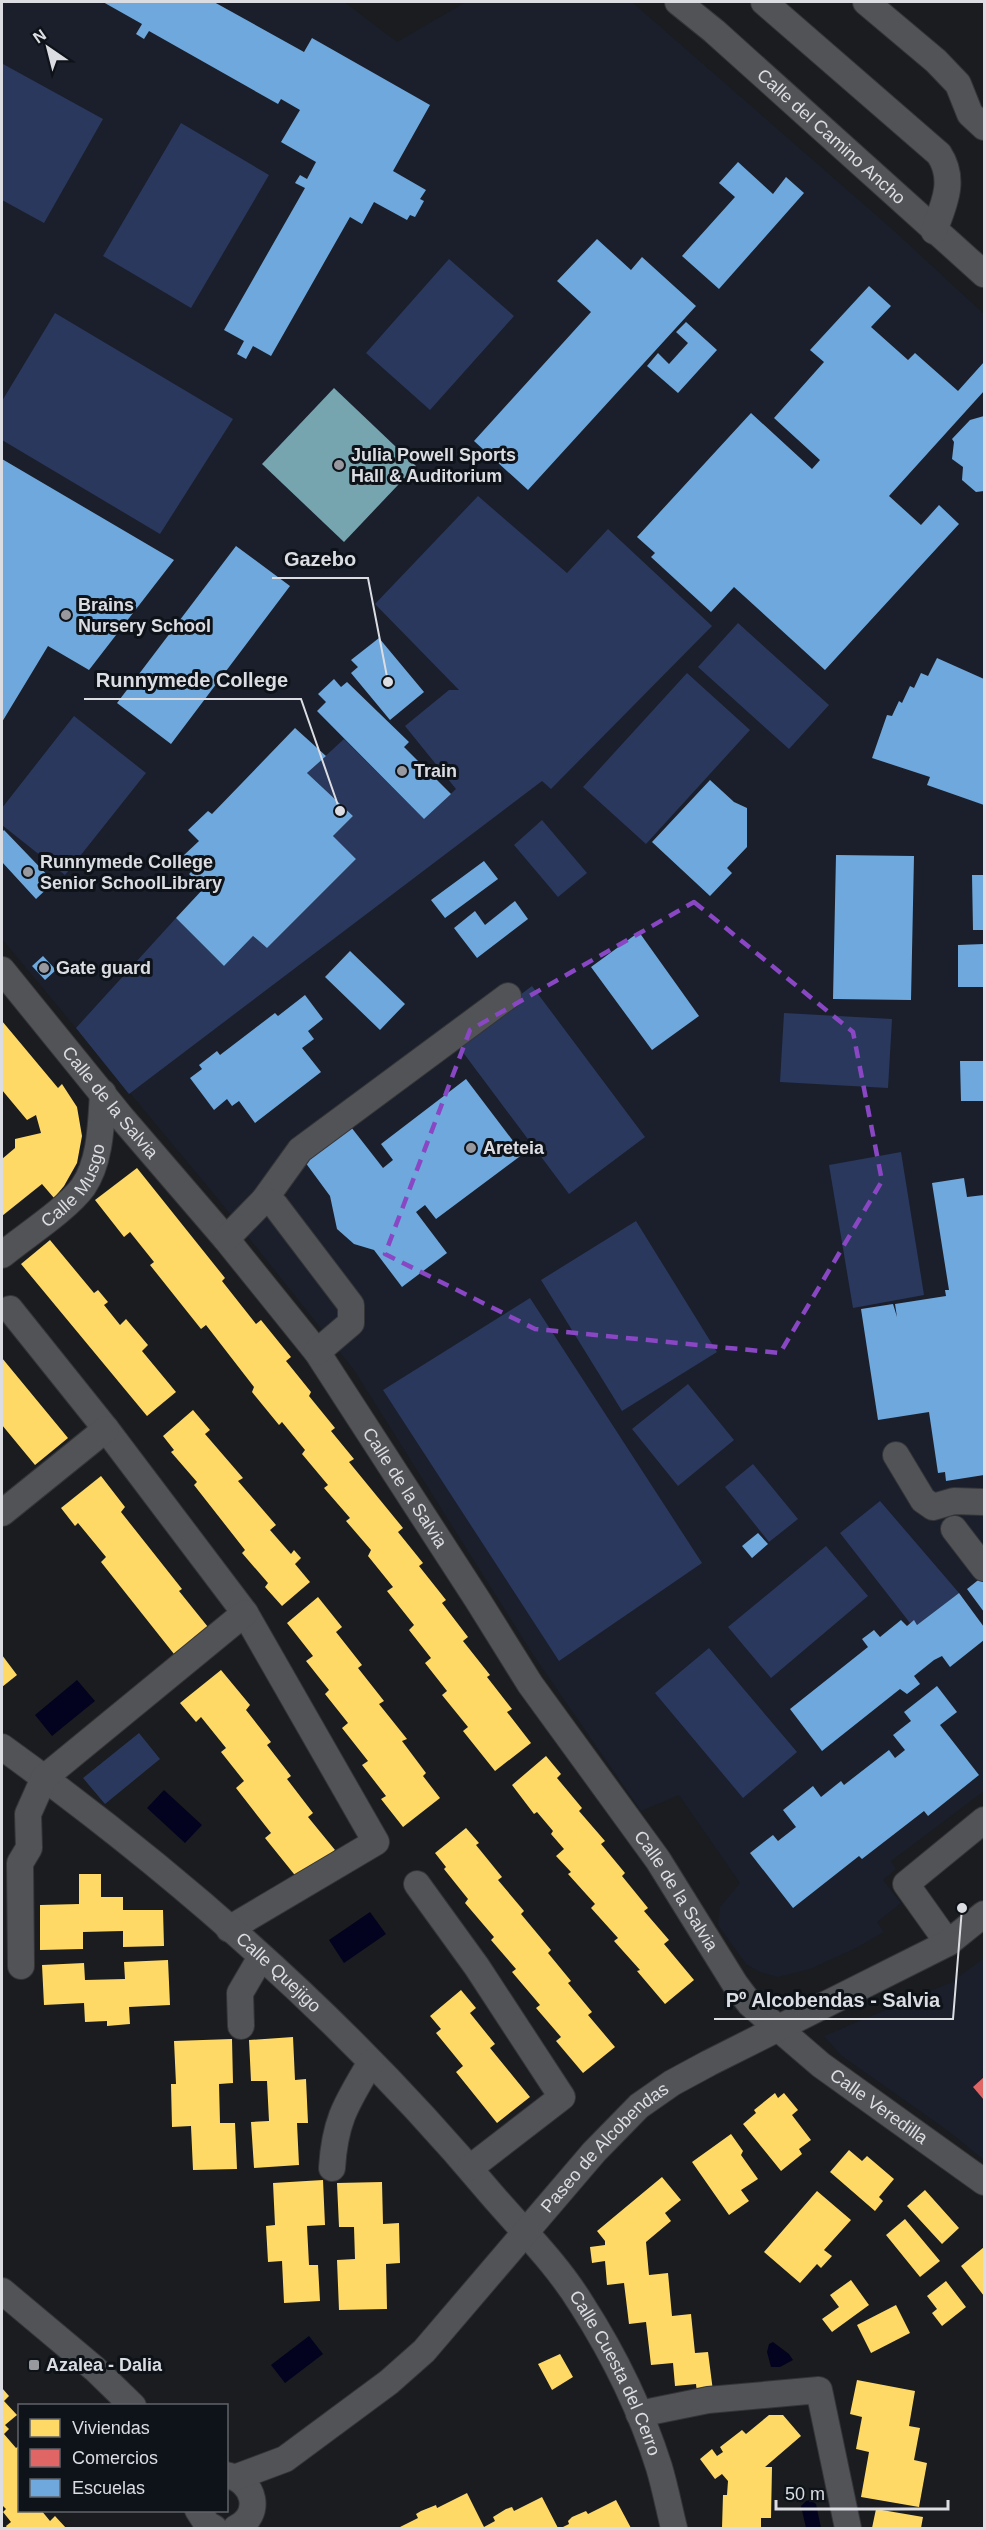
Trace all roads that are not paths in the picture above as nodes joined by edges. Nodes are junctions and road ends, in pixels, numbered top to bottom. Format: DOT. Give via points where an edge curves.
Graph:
graph roads {
  1 [pos="678,2"];
  2 [pos="764,2"];
  3 [pos="866,2"];
  4 [pos="984,127"];
  5 [pos="934,231"];
  6 [pos="984,274"];
  7 [pos="2,970"];
  8 [pos="508,996"];
  9 [pos="103,1093"];
  10 [pos="264,1200"];
  11 [pos="226,1239"];
  12 [pos="2,1255"];
  13 [pos="10,1309"];
  14 [pos="317,1352"];
  15 [pos="106,1429"];
  16 [pos="896,1455"];
  17 [pos="984,1502"];
  18 [pos="2,1513"];
  19 [pos="954,1529"];
  20 [pos="984,1568"];
  21 [pos="245,1613"];
  22 [pos="2,1747"];
  23 [pos="44,1778"];
  24 [pos="984,1820"];
  25 [pos="417,1884"];
  26 [pos="984,1914"];
  27 [pos="229,1929"];
  28 [pos="948,1942"];
  29 [pos="261,1957"];
  30 [pos="21,1966"];
  31 [pos="241,2026"];
  32 [pos="778,2026"];
  33 [pos="371,2062"];
  34 [pos="332,2168"];
  35 [pos="470,2168"];
  36 [pos="984,2182"];
  37 [pos="524,2232"];
  38 [pos="2,2291"];
  39 [pos="131,2404"];
  40 [pos="639,2414"];
  41 [pos="285,2459"];
  42 [pos="232,2476"];
  43 [pos="199,2512"];
  44 [pos="247,2519"];
  45 [pos="214,2529"];
  46 [pos="674,2529"];
  47 [pos="848,2529"];
  1 -- 5 [label="street, Calle del Camino Ancho"];
  2 -- 5 [label="street" via="939,154 949,176"];
  3 -- 4 [label="street" via="958,84 970,114"];
  5 -- 6 [label="street, Calle del Camino Ancho"];
  7 -- 9 [label="street, Calle de la Salvia"];
  8 -- 10 [label="street" via="300,1150"];
  9 -- 11 [label="street, Calle de la Salvia"];
  9 -- 12 [label="street, Calle Musgo" via="100,1135 83,1187"];
  10 -- 11 [label="street"];
  10 -- 14 [label="street" via="275,1205 351,1305 351,1323"];
  11 -- 14 [label="street, Calle de la Salvia"];
  13 -- 15 [label="street"];
  14 -- 32 [label="street, Calle de la Salvia" via="530,1684 658,1860 735,1984 750,2004"];
  15 -- 18 [label="street"];
  15 -- 21 [label="street"];
  16 -- 17 [label="street" via="923,1500 933,1507 954,1501"];
  19 -- 20 [label="street"];
  21 -- 23 [label="street"];
  21 -- 27 [label="street" via="376,1842"];
  22 -- 23 [label="street, Calle Quejigo"];
  23 -- 27 [label="street, Calle Quejigo"];
  23 -- 30 [label="street" via="28,1814 29,1848 20,1863"];
  24 -- 28 [label="street" via="906,1884"];
  25 -- 35 [label="street" via="562,2097"];
  26 -- 28 [label="street, Paseo de Alcobendas"];
  27 -- 29 [label="street, Calle Quejigo"];
  28 -- 32 [label="street, Paseo de Alcobendas"];
  29 -- 31 [label="street" via="240,1994"];
  29 -- 33 [label="street, Calle Quejigo"];
  32 -- 36 [label="street, Calle Veredilla" via="820,2065"];
  32 -- 37 [label="street, Paseo de Alcobendas" via="672,2083 639,2106"];
  33 -- 34 [label="street" via="341,2113"];
  33 -- 35 [label="street, Calle Quejigo"];
  35 -- 37 [label="street, Calle Quejigo"];
  37 -- 40 [label="street, Calle Cuesta del Cerro" via="552,2261 582,2304"];
  37 -- 41 [label="street, Paseo de Alcobendas" via="424,2351 389,2382"];
  38 -- 39 [label="street"];
  40 -- 46 [label="street, Calle Cuesta del Cerro" via="659,2467"];
  40 -- 47 [label="street" via="708,2400 819,2390"];
  41 -- 42 [label="street, Paseo de Alcobendas"];
  41 -- 44 [label="street, Paseo de Alcobendas"];
  42 -- 44 [label="street" via="248,2486"];
  43 -- 45 [label="street"];
}
